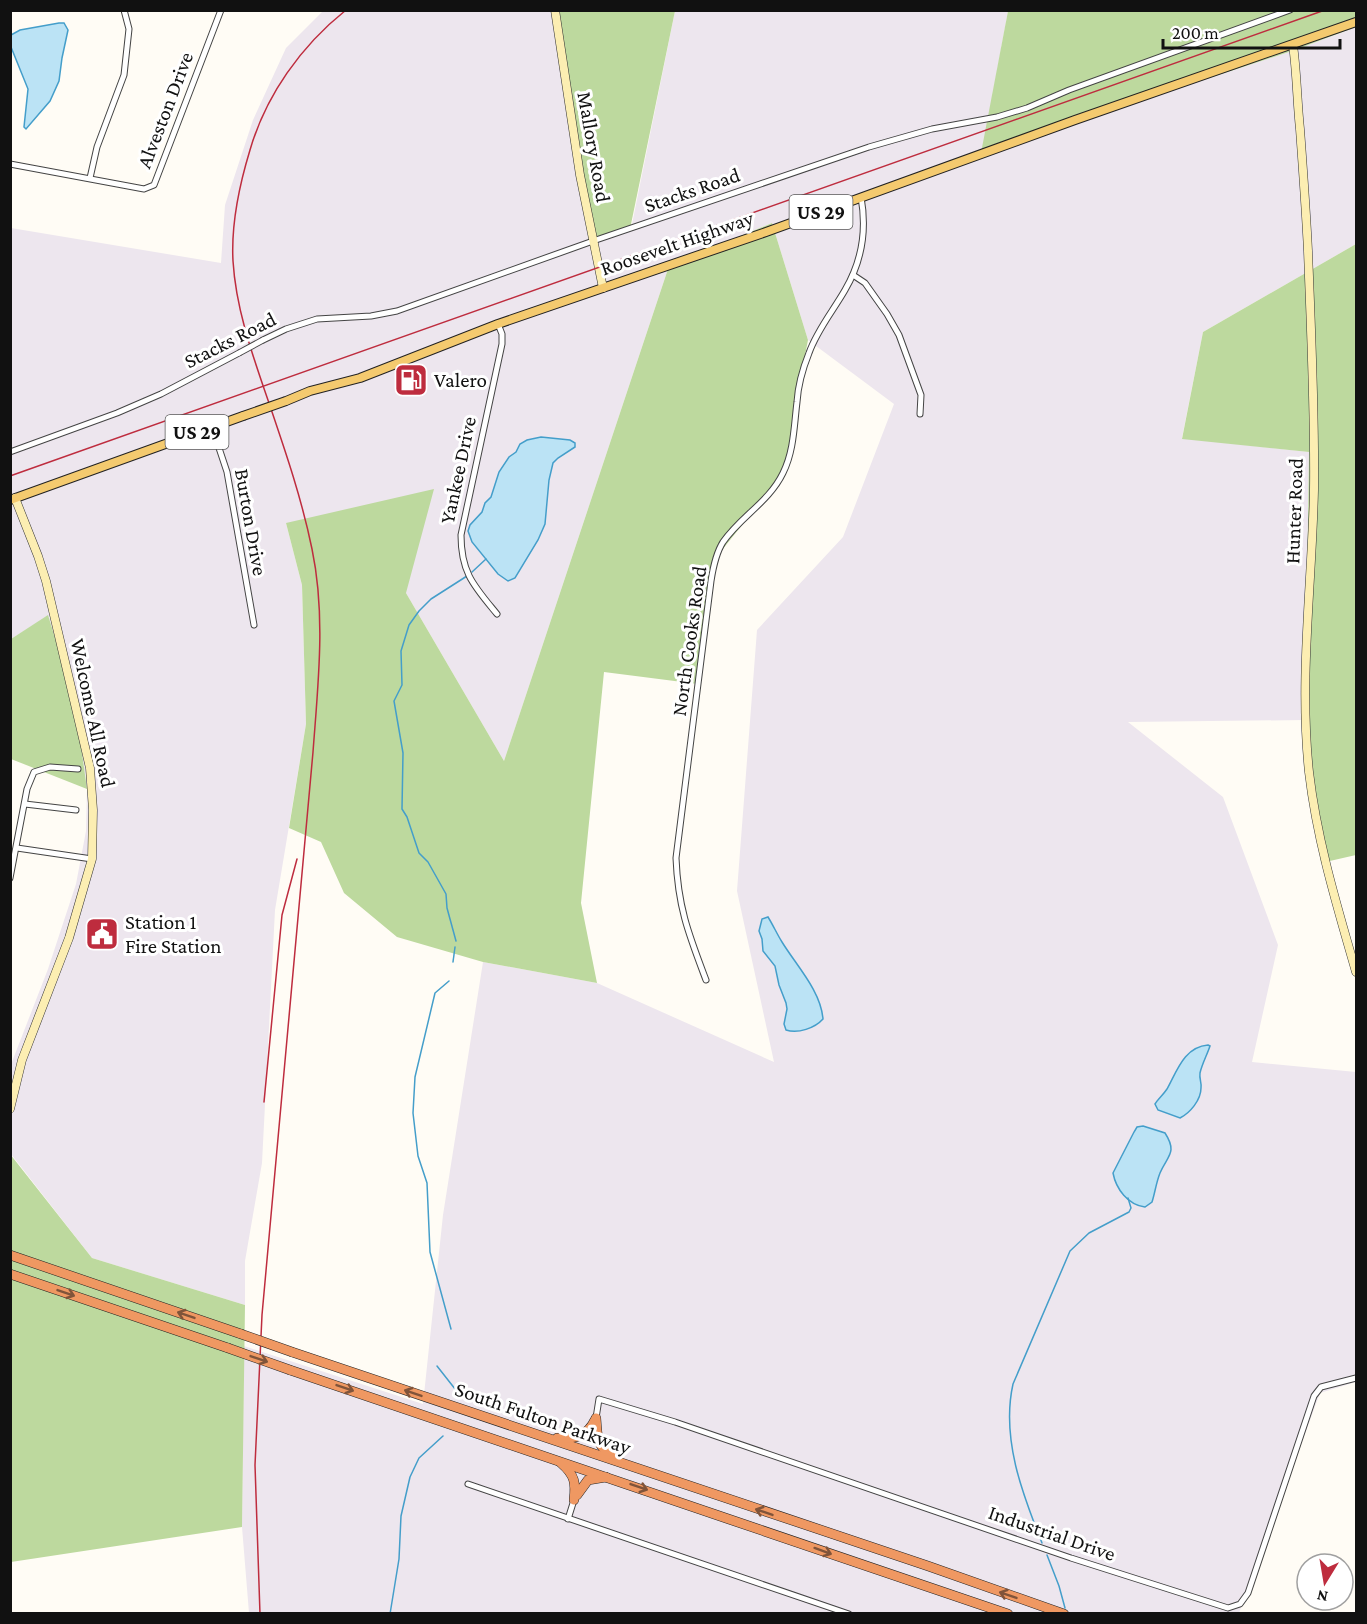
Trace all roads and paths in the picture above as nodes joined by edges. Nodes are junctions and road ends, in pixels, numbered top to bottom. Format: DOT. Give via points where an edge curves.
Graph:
graph roads {
  1 [pos="124,10"];
  2 [pos="221,10"];
  3 [pos="555,10"];
  4 [pos="1290,10"];
  5 [pos="1356,22"];
  6 [pos="1293,45"];
  7 [pos="10,164"];
  8 [pos="90,178"];
  9 [pos="861,197"];
  10 [pos="593,241"];
  11 [pos="853,275"];
  12 [pos="603,288"];
  13 [pos="498,324"];
  14 [pos="920,414"];
  15 [pos="212,427"];
  16 [pos="10,452"];
  17 [pos="13,499"];
  18 [pos="497,615"];
  19 [pos="254,625"];
  20 [pos="78,769"];
  21 [pos="25,804"];
  22 [pos="76,810"];
  23 [pos="17,848"];
  24 [pos="92,859"];
  25 [pos="10,878"];
  26 [pos="1356,972"];
  27 [pos="706,980"];
  28 [pos="10,1108"];
  29 [pos="10,1255"];
  30 [pos="10,1274"];
  31 [pos="1356,1378"];
  32 [pos="596,1418"];
  33 [pos="539,1435"];
  34 [pos="556,1460"];
  35 [pos="641,1471"];
  36 [pos="609,1477"];
  37 [pos="468,1484"];
  38 [pos="574,1500"];
  39 [pos="567,1519"];
  40 [pos="849,1614"];
  41 [pos="1008,1614"];
  42 [pos="1064,1614"];
  1 -- 8 [label="street" via="129,29 124,75 97,147"];
  2 -- 8 [label="street, Alveston Drive" via="154,185 144,189"];
  3 -- 10 [label="street, Mallory Road"];
  4 -- 10 [label="street, Stacks Road" via="1027,108 869,147"];
  5 -- 6 [label="main road, Roosevelt Highway / US 29"];
  6 -- 9 [label="main road, Roosevelt Highway / US 29"];
  6 -- 26 [label="street, Hunter Road" via="1304,168 1314,397 1314,492 1305,671 1309,771 1323,853"];
  7 -- 8 [label="street, Alveston Drive"];
  9 -- 11 [label="street, North Cooks Road" via="864,234"];
  9 -- 12 [label="main road, Roosevelt Highway / US 29"];
  10 -- 12 [label="street, Mallory Road"];
  10 -- 16 [label="street, Stacks Road, bridge" via="398,311 318,319 286,329 161,394"];
  11 -- 14 [label="street" via="865,283 899,335 921,395"];
  11 -- 27 [label="street, North Cooks Road" via="808,354 797,399 792,447 783,473 767,497 723,542 714,566 676,858 681,908"];
  12 -- 13 [label="main road, Roosevelt Highway / US 29"];
  13 -- 15 [label="main road, Roosevelt Highway / US 29, bridge" via="360,378 310,391"];
  13 -- 18 [label="street, Yankee Drive" via="502,344 461,535 465,568"];
  15 -- 17 [label="main road, Roosevelt Highway / US 29"];
  15 -- 19 [label="street, Burton Drive" via="227,472"];
  17 -- 24 [label="street, Welcome All Road" via="41,564 87,754 92,790"];
  20 -- 21 [label="street" via="50,767 34,772"];
  21 -- 22 [label="street"];
  21 -- 23 [label="street"];
  23 -- 24 [label="street"];
  23 -- 25 [label="street"];
  24 -- 28 [label="street, Welcome All Road" via="69,938 22,1060"];
  33 -- 29 [label="highway, South Fulton Parkway, one-way, bridge"];
  30 -- 34 [label="highway, South Fulton Parkway, one-way, bridge"];
  31 -- 32 [label="street, Industrial Drive" via="1321,1387 1314,1396 1248,1593 1240,1604 1228,1608 599,1399"];
  32 -- 33 [label="highway" via="588,1431 577,1437"];
  32 -- 35 [label="highway" via="602,1449"];
  33 -- 35 [label="highway, South Fulton Parkway"];
  34 -- 36 [label="highway, South Fulton Parkway"];
  34 -- 38 [label="highway" via="573,1475"];
  42 -- 35 [label="highway, South Fulton Parkway, one-way"];
  36 -- 38 [label="highway" via="588,1480"];
  36 -- 41 [label="highway, South Fulton Parkway, one-way"];
  37 -- 39 [label="street"];
  38 -- 39 [label="street"];
  39 -- 40 [label="street"];
}
